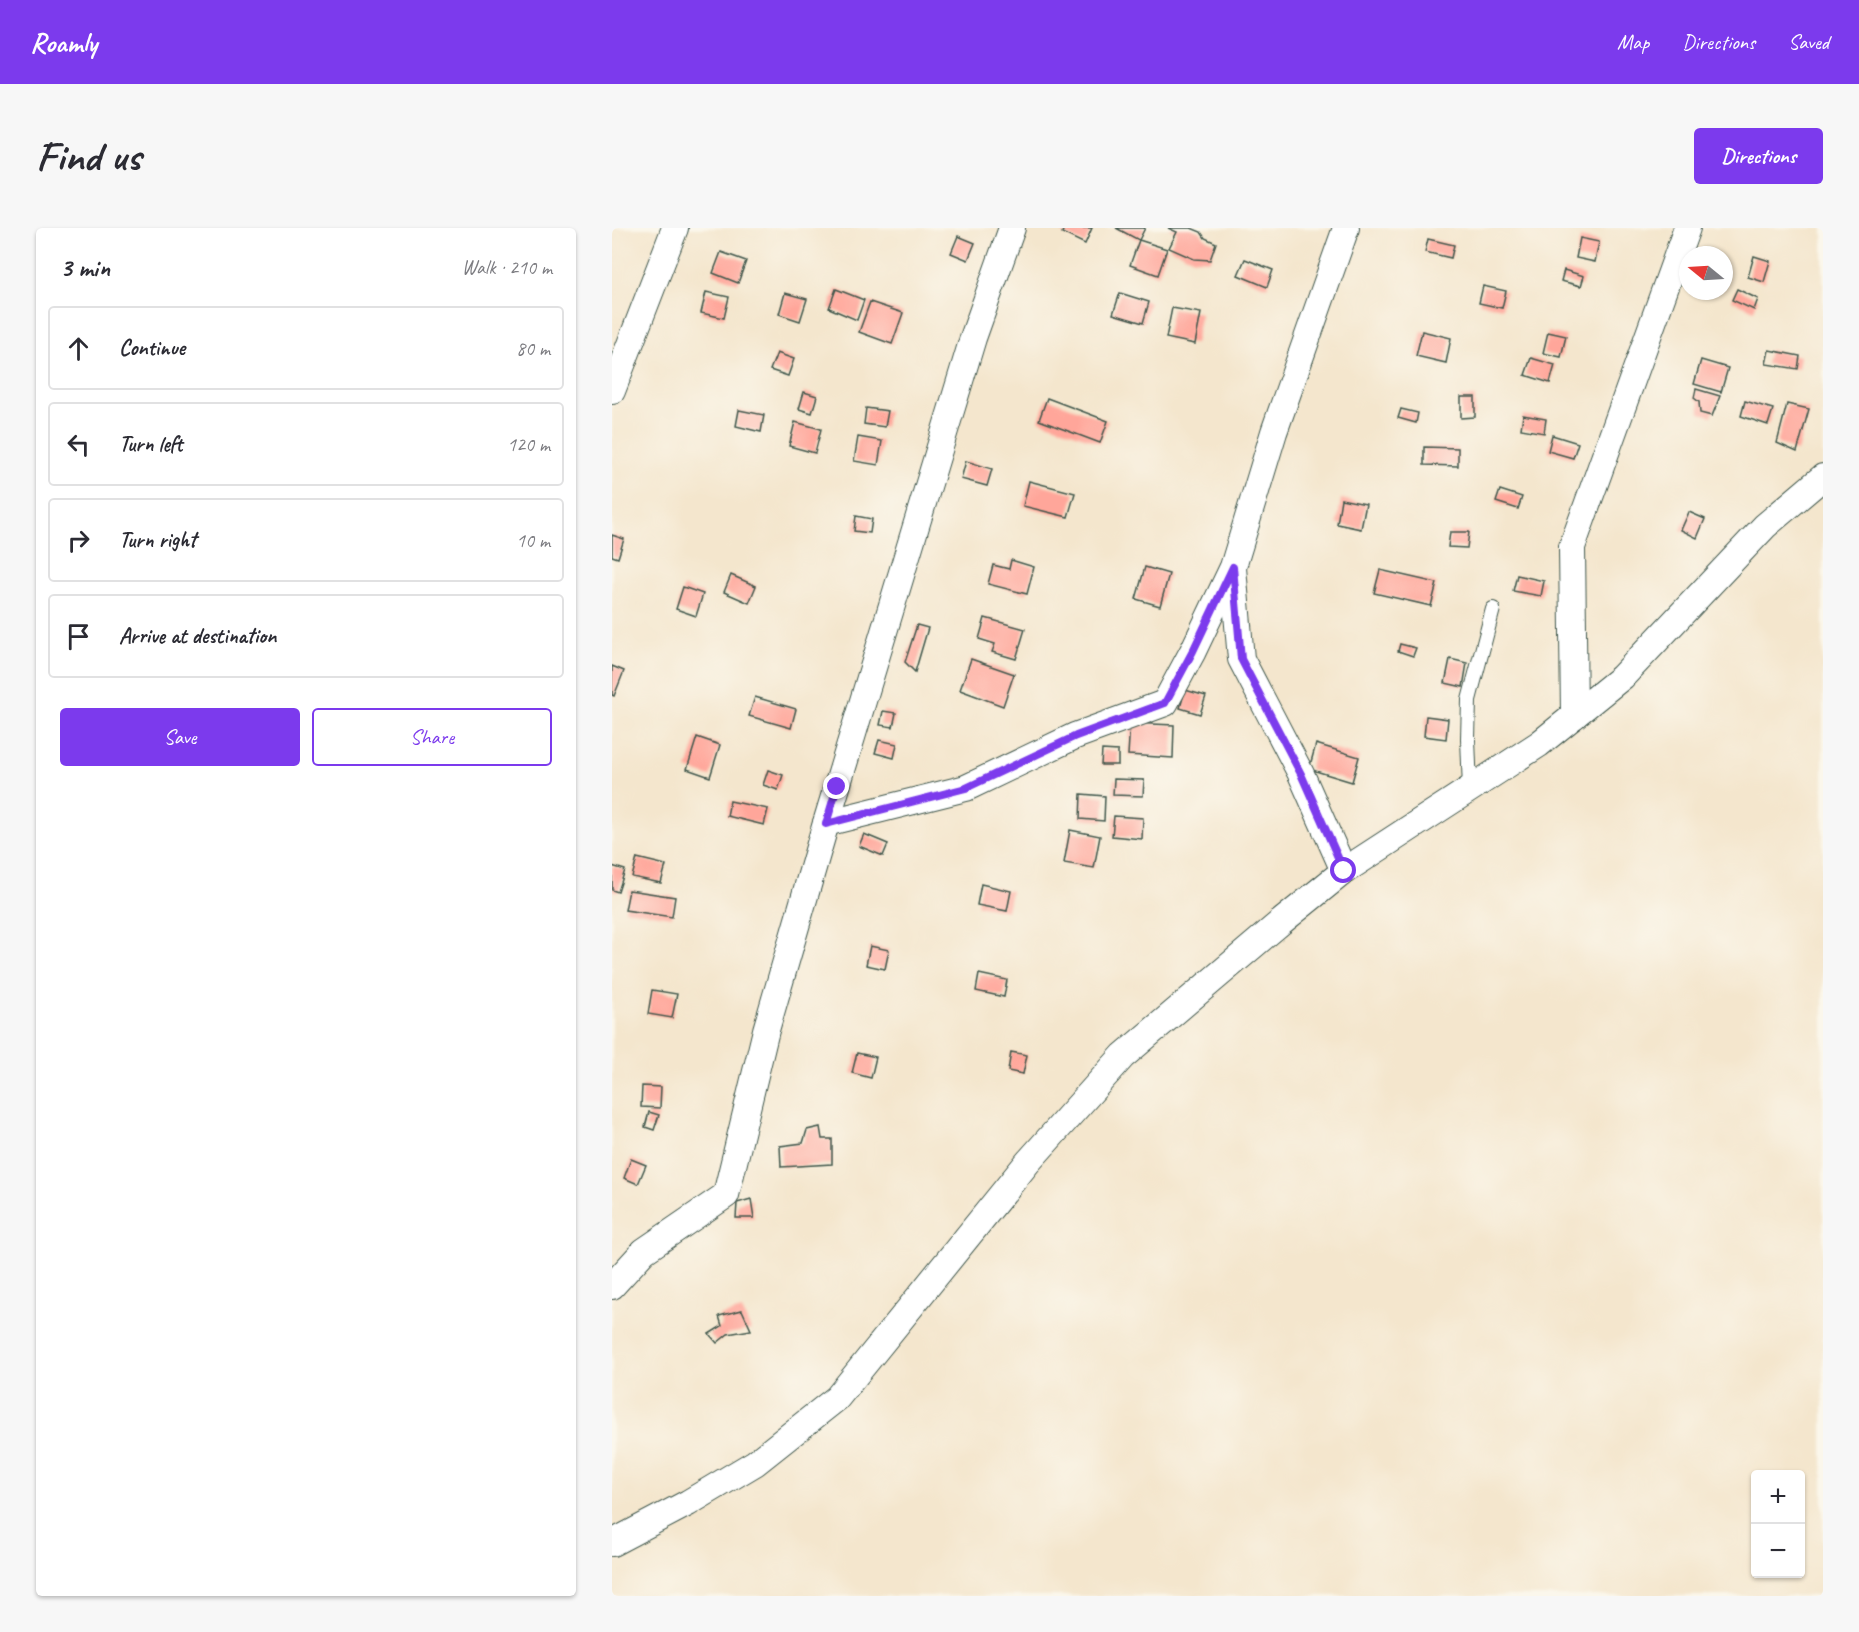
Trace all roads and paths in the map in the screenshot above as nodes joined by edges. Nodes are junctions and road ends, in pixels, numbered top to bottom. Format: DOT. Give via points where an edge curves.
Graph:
graph roads {
  1 [pos="675,228"];
  2 [pos="1012,228"];
  3 [pos="1346,228"];
  4 [pos="1687,228"];
  5 [pos="612,392"];
  6 [pos="1823,477"];
  7 [pos="1233,567"];
  8 [pos="1493,609"];
  9 [pos="1574,716"];
  10 [pos="1470,789"];
  11 [pos="826,824"];
  12 [pos="1344,871"];
  13 [pos="612,1286"];
  14 [pos="612,1543"];
  1 -- 5 [label="street"];
  2 -- 11 [label="street" via="973,338"];
  3 -- 7 [label="street" via="1274,432"];
  4 -- 9 [label="street" via="1572,547"];
  6 -- 9 [label="street" via="1765,526 1622,677"];
  7 -- 11 [label="street" via="1165,703 1076,736 966,788"];
  7 -- 12 [label="street" via="1241,659 1301,774"];
  8 -- 10 [label="lane" via="1469,700"];
  9 -- 10 [label="street"];
  10 -- 12 [label="street"];
  11 -- 13 [label="street" via="766,1030 726,1195 644,1251"];
  12 -- 14 [label="street" via="1123,1056 1028,1162 837,1398 755,1463"];
}
